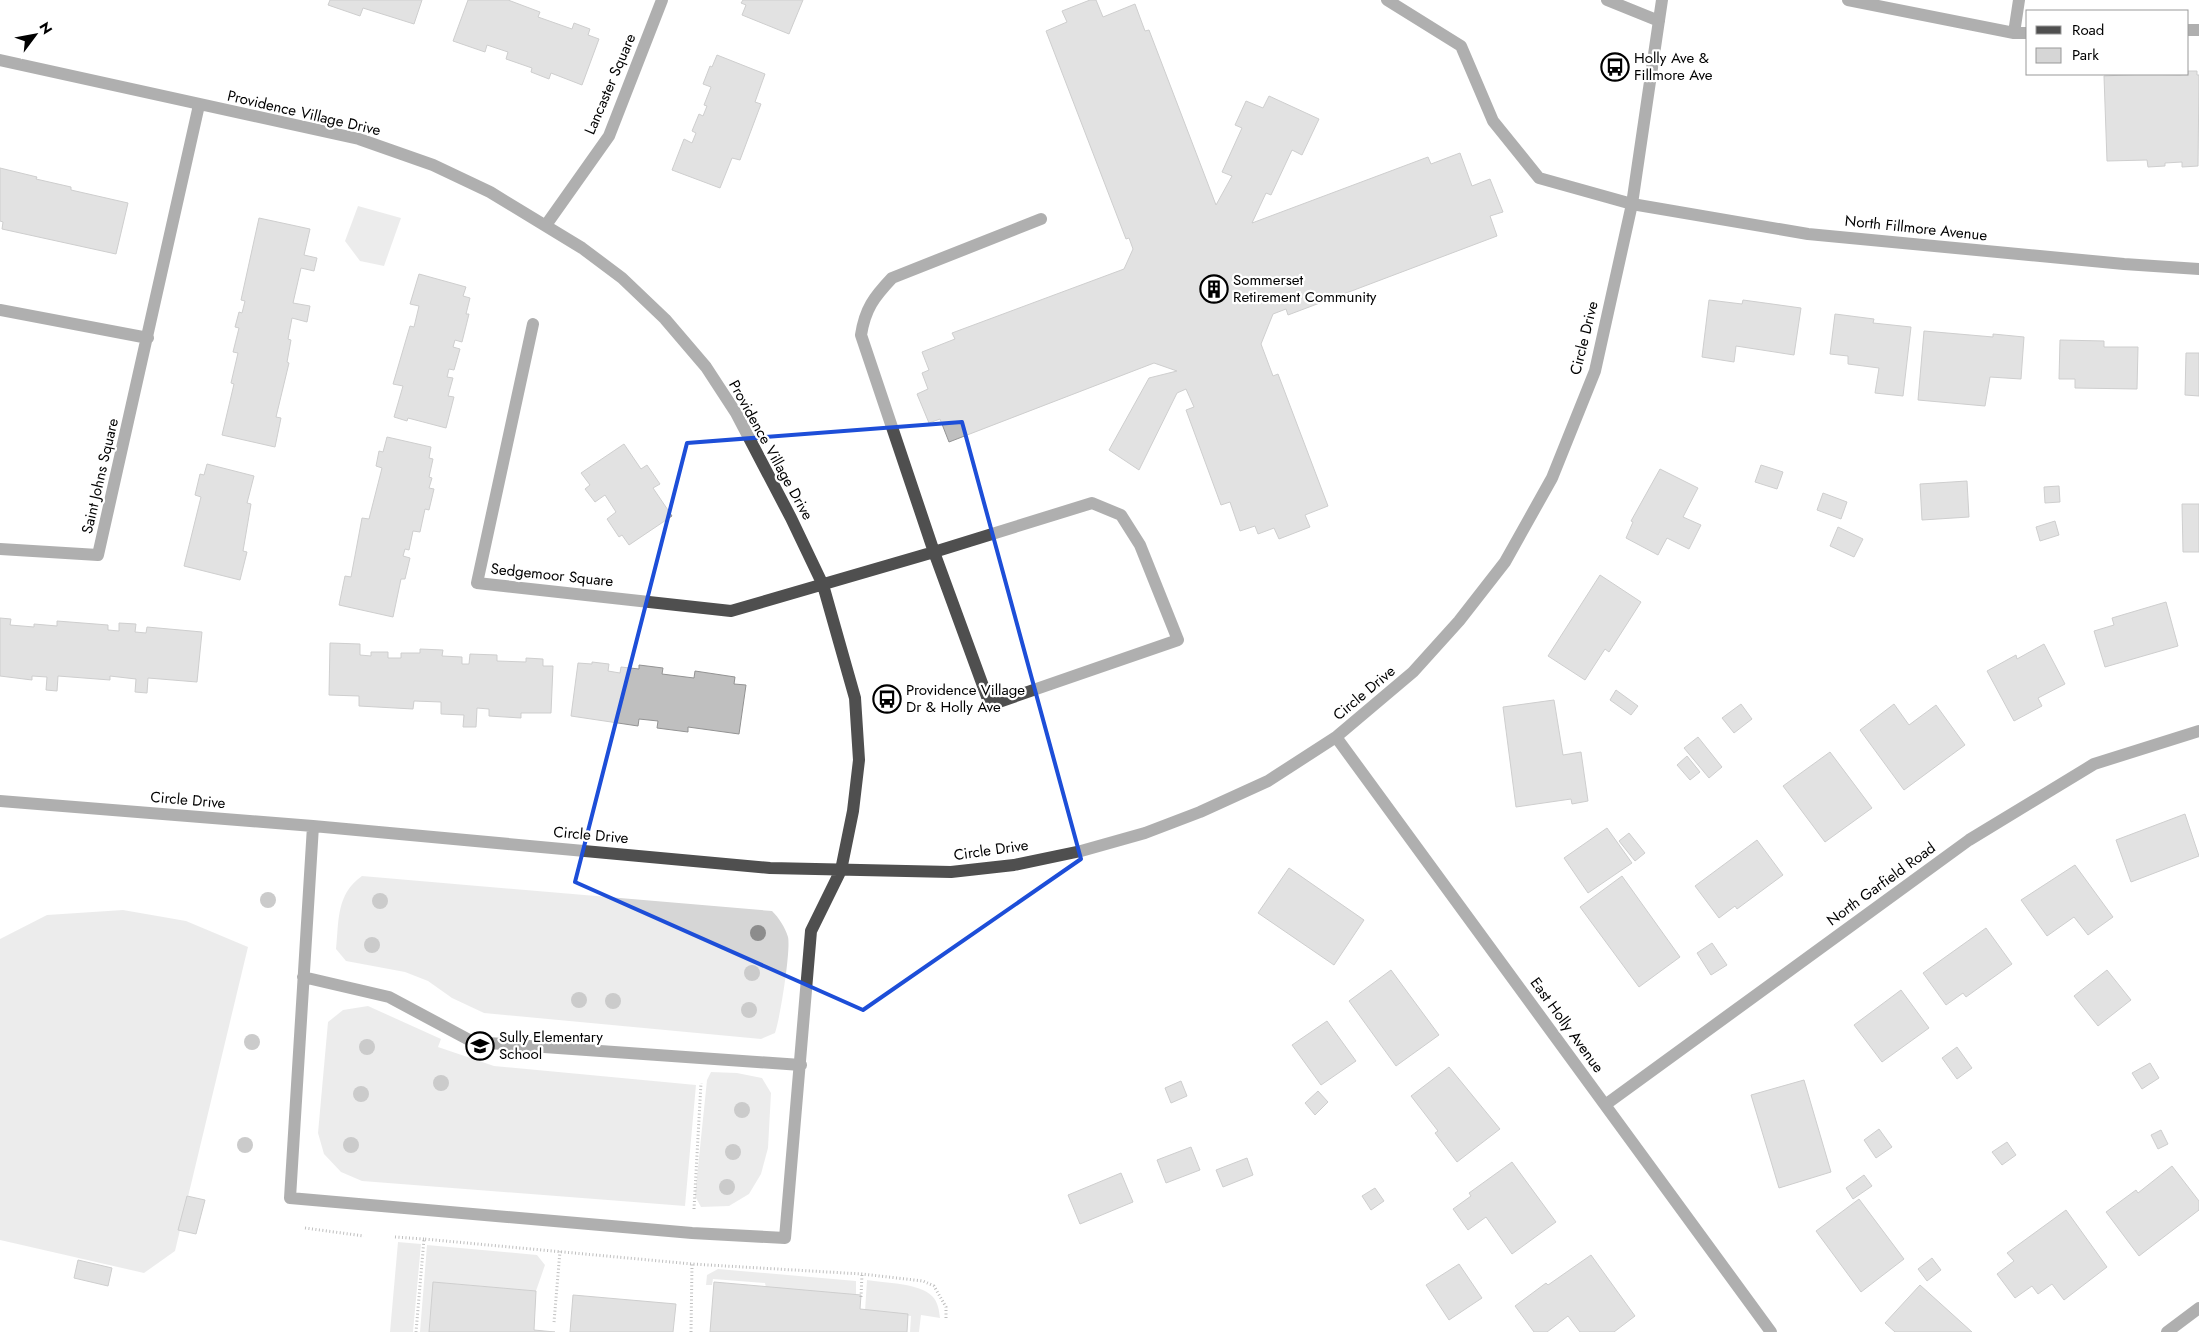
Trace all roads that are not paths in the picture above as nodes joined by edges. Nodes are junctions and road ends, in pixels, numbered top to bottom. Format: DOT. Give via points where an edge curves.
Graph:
graph roads {
  1 [pos="662,0"];
  2 [pos="1387,0"];
  3 [pos="1607,0"];
  4 [pos="1662,0"];
  5 [pos="1848,0"];
  6 [pos="2019,0"];
  7 [pos="1659,21"];
  8 [pos="2014,33"];
  9 [pos="2026,33"];
  10 [pos="0,60"];
  11 [pos="199,105"];
  12 [pos="1632,204"];
  13 [pos="1041,219"];
  14 [pos="546,224"];
  15 [pos="2199,268"];
  16 [pos="0,310"];
  17 [pos="533,324"];
  18 [pos="148,338"];
  19 [pos="0,549"];
  20 [pos="934,552"];
  21 [pos="823,585"];
  22 [pos="2199,731"];
  23 [pos="1336,737"];
  24 [pos="0,801"];
  25 [pos="313,826"];
  26 [pos="841,870"];
  27 [pos="302,976"];
  28 [pos="800,1065"];
  29 [pos="1606,1105"];
  30 [pos="2199,1308"];
  31 [pos="1771,1332"];
  32 [pos="2167,1332"];
  1 -- 14 [label="street, Lancaster Square" via="608,136"];
  2 -- 12 [label="street, North Fillmore Avenue" via="1460,46 1492,121 1539,178"];
  3 -- 7 [label="street"];
  4 -- 7 [label="street"];
  5 -- 8 [label="street"];
  6 -- 8 [label="street"];
  7 -- 12 [label="street"];
  8 -- 9 [label="street"];
  10 -- 11 [label="street, Providence Village Drive"];
  11 -- 14 [label="street, Providence Village Drive" via="368,142 433,165"];
  11 -- 18 [label="street, Saint Johns Square"];
  12 -- 15 [label="street, North Fillmore Avenue" via="1808,234 2124,264"];
  12 -- 23 [label="street, Circle Drive" via="1595,371 1552,478 1505,562 1459,621 1413,672"];
  13 -- 20 [label="street" via="892,278 875,296 864,316 861,335"];
  14 -- 21 [label="street, Providence Village Drive" via="622,278 665,319 706,367 736,413"];
  16 -- 18 [label="street"];
  17 -- 21 [label="street, Sedgemoor Square" via="477,583 731,611"];
  18 -- 19 [label="street, Saint Johns Square" via="98,555"];
  20 -- 20 [label="street" via="1092,503 1121,515 1140,545 1178,640 990,705"];
  20 -- 21 [label="street"];
  21 -- 26 [label="street, Providence Village Drive" via="855,698 859,760 854,811"];
  22 -- 29 [label="street, North Garfield Road" via="2094,764 1970,840"];
  23 -- 26 [label="street, Circle Drive" via="1268,780 1200,812 1081,851 1014,865 951,872"];
  23 -- 29 [label="street, East Holly Avenue"];
  24 -- 25 [label="street, Circle Drive"];
  25 -- 26 [label="street, Circle Drive" via="770,868"];
  25 -- 27 [label="street"];
  26 -- 28 [label="street, Providence Village Drive" via="811,931"];
  27 -- 28 [label="street" via="389,998 473,1042"];
  27 -- 28 [label="street, Providence Village Drive" via="290,1198 672,1232 785,1238"];
  29 -- 31 [label="street, East Holly Avenue"];
  30 -- 32 [label="street"];
}
